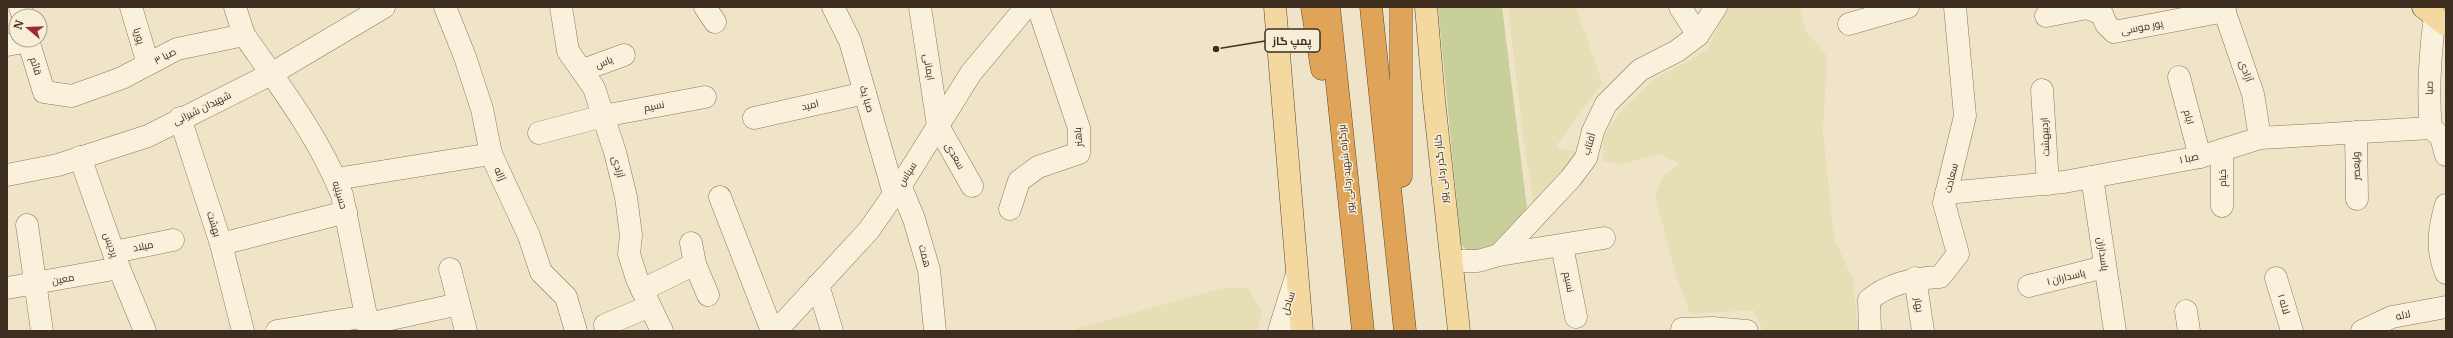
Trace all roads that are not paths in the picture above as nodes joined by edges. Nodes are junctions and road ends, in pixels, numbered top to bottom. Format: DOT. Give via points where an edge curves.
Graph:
graph roads {
  1 [pos="131,7"];
  2 [pos="235,7"];
  3 [pos="384,7"];
  4 [pos="445,7"];
  5 [pos="561,7"];
  6 [pos="833,7"];
  7 [pos="920,7"];
  8 [pos="1026,7"];
  9 [pos="1038,7"];
  10 [pos="1275,7"];
  11 [pos="1312,7"];
  12 [pos="1329,7"];
  13 [pos="1371,7"];
  14 [pos="1401,7"];
  15 [pos="1426,7"];
  16 [pos="1680,7"];
  17 [pos="1716,7"];
  18 [pos="1908,7"];
  19 [pos="1955,7"];
  20 [pos="2224,9"];
  21 [pos="2060,12"];
  22 [pos="2435,16"];
  23 [pos="1849,24"];
  24 [pos="244,35"];
  25 [pos="1698,35"];
  26 [pos="30,48"];
  27 [pos="624,54"];
  28 [pos="148,64"];
  29 [pos="583,70"];
  30 [pos="271,74"];
  31 [pos="2179,76"];
  32 [pos="2042,90"];
  33 [pos="44,92"];
  34 [pos="865,92"];
  35 [pos="705,97"];
  36 [pos="603,116"];
  37 [pos="180,118"];
  38 [pos="754,118"];
  39 [pos="938,126"];
  40 [pos="2431,128"];
  41 [pos="2356,132"];
  42 [pos="539,133"];
  43 [pos="2260,138"];
  44 [pos="2222,150"];
  45 [pos="491,154"];
  46 [pos="2446,155"];
  47 [pos="80,157"];
  48 [pos="2200,157"];
  49 [pos="7,174"];
  50 [pos="2092,177"];
  51 [pos="336,179"];
  52 [pos="2048,184"];
  53 [pos="972,186"];
  54 [pos="897,190"];
  55 [pos="1946,193"];
  56 [pos="720,197"];
  57 [pos="2357,199"];
  58 [pos="2446,205"];
  59 [pos="2222,206"];
  60 [pos="1010,209"];
  61 [pos="346,212"];
  62 [pos="27,225"];
  63 [pos="1604,238"];
  64 [pos="173,240"];
  65 [pos="691,243"];
  66 [pos="221,244"];
  67 [pos="1562,246"];
  68 [pos="1499,255"];
  69 [pos="116,260"];
  70 [pos="1452,261"];
  71 [pos="696,264"];
  72 [pos="2104,267"];
  73 [pos="450,269"];
  74 [pos="2446,273"];
  75 [pos="1297,274"];
  76 [pos="1915,278"];
  77 [pos="2276,278"];
  78 [pos="35,284"];
  79 [pos="818,285"];
  80 [pos="2029,286"];
  81 [pos="7,288"];
  82 [pos="708,295"];
  83 [pos="1360,297"];
  84 [pos="646,298"];
  85 [pos="1402,299"];
  86 [pos="459,304"];
  87 [pos="2446,307"];
  88 [pos="1576,317"];
  89 [pos="368,323"];
  90 [pos="606,325"];
  91 [pos="1682,329"];
  92 [pos="42,331"];
  93 [pos="145,331"];
  94 [pos="243,331"];
  95 [pos="277,331"];
  96 [pos="466,331"];
  97 [pos="576,331"];
  98 [pos="662,331"];
  99 [pos="772,331"];
  100 [pos="776,331"];
  101 [pos="832,331"];
  102 [pos="935,331"];
  103 [pos="1279,331"];
  104 [pos="1302,331"];
  105 [pos="1363,331"];
  106 [pos="1405,331"];
  107 [pos="1459,331"];
  108 [pos="1746,331"];
  109 [pos="1870,331"];
  110 [pos="1923,331"];
  111 [pos="2115,331"];
  112 [pos="2292,331"];
  113 [pos="2362,331"];
  1 -- 28 [label="street, پوریا"];
  2 -- 24 [label="street"];
  3 -- 30 [label="street, شهیدان شیرانی"];
  4 -- 45 [label="street, ژاله" via="482,109"];
  5 -- 29 [label="street, آزادی" via="568,51"];
  6 -- 34 [label="street, صبا یک" via="850,41"];
  7 -- 39 [label="street, ایمانی"];
  8 -- 39 [label="street, سپاس" via="971,73"];
  9 -- 60 [label="street, باهنر" via="1079,128 1079,153 1038,167 1019,181"];
  10 -- 75 [label="main road"];
  11 -- 83 [label="highway"];
  12 -- 83 [label="highway, بزرگراه شهید ردانی پور"];
  13 -- 85 [label="highway"];
  14 -- 85 [label="highway"];
  15 -- 70 [label="main road, کنار گذر ردانی پور"];
  16 -- 25 [label="street"];
  17 -- 25 [label="street, آفتاب"];
  18 -- 23 [label="street"];
  19 -- 55 [label="street, سعادت" via="1965,116"];
  20 -- 21 [label="street, پور موسی" via="2114,32 2106,24 2102,14 2087,8"];
  20 -- 43 [label="street, آزادی" via="2254,94"];
  22 -- 40 [label="street, صبا" via="2429,68"];
  24 -- 28 [label="street, صبا ۳" via="177,49"];
  24 -- 30 [label="street"];
  25 -- 68 [label="street, آفتاب" via="1677,51 1640,70 1606,104 1593,131 1586,158 1571,178"];
  26 -- 33 [label="street, قائم"];
  27 -- 29 [label="street, یاس"];
  28 -- 33 [label="street, صبا ۳" via="122,78 72,96"];
  29 -- 36 [label="street, آزادی" via="594,88"];
  30 -- 37 [label="street, شهیدان شیرانی"];
  30 -- 51 [label="street, حسینیه" via="312,134"];
  31 -- 48 [label="street, ایام"];
  32 -- 52 [label="street, اردیبهشت"];
  34 -- 38 [label="street, امید"];
  34 -- 54 [label="street, صبا یک"];
  35 -- 36 [label="street, نسیم"];
  36 -- 42 [label="street, نسیم"];
  36 -- 84 [label="street, آزادی" via="626,197 631,235 629,254"];
  37 -- 47 [label="street, شهیدان شیرانی" via="148,136"];
  37 -- 66 [label="street, بهشت"];
  39 -- 53 [label="street, سعدی"];
  39 -- 54 [label="street, سپاس"];
  40 -- 41 [label="street, صبا ۱"];
  40 -- 46 [label="street" via="2441,137"];
  41 -- 43 [label="street, صبا ۱"];
  41 -- 57 [label="street, ولیعصر"];
  43 -- 44 [label="street, صبا ۱"];
  44 -- 48 [label="street, صبا ۱"];
  44 -- 59 [label="street, خیام"];
  45 -- 51 [label="street"];
  45 -- 97 [label="street, ژاله" via="529,236 541,272 566,297"];
  47 -- 49 [label="street, شهیدان شیرانی" via="58,165"];
  47 -- 69 [label="street, پردیس"];
  48 -- 50 [label="street, صبا ۱"];
  50 -- 52 [label="street, صبا ۱"];
  50 -- 72 [label="street, پاسداران"];
  51 -- 61 [label="street, حسینیه"];
  52 -- 55 [label="street, صبا ۱"];
  54 -- 79 [label="street, سپاس" via="869,230"];
  54 -- 102 [label="street, همت" via="914,219 929,270"];
  55 -- 76 [label="street, سعادت" via="1944,203 1958,254 1940,277"];
  56 -- 99 [label="street"];
  58 -- 74 [label="street" via="2440,226 2441,261"];
  61 -- 66 [label="street"];
  61 -- 89 [label="street, حسینیه"];
  62 -- 78 [label="street"];
  63 -- 67 [label="street"];
  64 -- 69 [label="street, میلاد"];
  65 -- 71 [label="street"];
  66 -- 94 [label="street, بهشت"];
  67 -- 68 [label="street"];
  67 -- 88 [label="street, نسیم"];
  68 -- 70 [label="street" via="1478,261"];
  69 -- 78 [label="street, معین"];
  69 -- 93 [label="street, پردیس"];
  70 -- 107 [label="main road, کنار گذر ردانی پور"];
  71 -- 82 [label="street"];
  71 -- 84 [label="street"];
  72 -- 80 [label="street, پاسداران ۱"];
  72 -- 111 [label="street, پاسداران"];
  73 -- 86 [label="street"];
  75 -- 103 [label="street, ساحل"];
  75 -- 104 [label="main road"];
  76 -- 109 [label="street, سعادت" via="1878,292 1869,300"];
  76 -- 110 [label="street, بهار"];
  77 -- 112 [label="street, لاله ۱"];
  78 -- 81 [label="street, معین"];
  78 -- 92 [label="street"];
  79 -- 100 [label="street, سپاس"];
  79 -- 101 [label="street"];
  83 -- 105 [label="highway, بزرگراه شهید ردانی پور"];
  84 -- 90 [label="street"];
  84 -- 98 [label="street, آزادی"];
  85 -- 106 [label="highway"];
  86 -- 89 [label="street"];
  86 -- 96 [label="street"];
  87 -- 113 [label="street, لاله" via="2392,317"];
  89 -- 95 [label="street"];
  91 -- 108 [label="street"];
}
